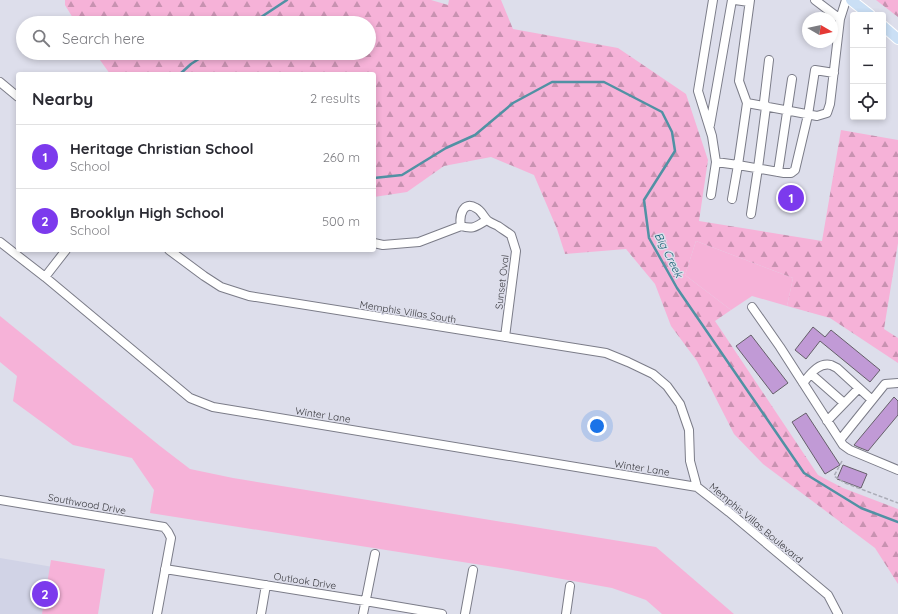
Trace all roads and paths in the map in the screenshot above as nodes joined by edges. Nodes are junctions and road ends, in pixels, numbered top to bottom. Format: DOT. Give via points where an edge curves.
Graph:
graph roads {
  1 [pos="713,0"];
  2 [pos="732,0"];
  3 [pos="735,0"];
  4 [pos="816,0"];
  5 [pos="846,0"];
  6 [pos="851,0"];
  7 [pos="750,1"];
  8 [pos="866,12"];
  9 [pos="840,19"];
  10 [pos="886,28"];
  11 [pos="898,38"];
  12 [pos="769,60"];
  13 [pos="834,73"];
  14 [pos="792,79"];
  15 [pos="0,82"];
  16 [pos="16,95"];
  17 [pos="747,103"];
  18 [pos="766,107"];
  19 [pos="788,111"];
  20 [pos="808,115"];
  21 [pos="709,128"];
  22 [pos="716,162"];
  23 [pos="738,165"];
  24 [pos="758,168"];
  25 [pos="778,172"];
  26 [pos="711,195"];
  27 [pos="732,199"];
  28 [pos="751,214"];
  29 [pos="487,220"];
  30 [pos="461,226"];
  31 [pos="0,242"];
  32 [pos="376,243"];
  33 [pos="64,252"];
  34 [pos="172,252"];
  35 [pos="45,278"];
  36 [pos="752,307"];
  37 [pos="506,337"];
  38 [pos="653,374"];
  39 [pos="811,374"];
  40 [pos="803,382"];
  41 [pos="898,383"];
  42 [pos="859,388"];
  43 [pos="872,400"];
  44 [pos="844,403"];
  45 [pos="827,421"];
  46 [pos="840,440"];
  47 [pos="842,461"];
  48 [pos="898,470"];
  49 [pos="697,487"];
  50 [pos="0,500"];
  51 [pos="898,503"];
  52 [pos="375,554"];
  53 [pos="166,569"];
  54 [pos="473,570"];
  55 [pos="266,585"];
  56 [pos="570,586"];
  57 [pos="365,601"];
  58 [pos="158,614"];
  59 [pos="261,614"];
  60 [pos="363,614"];
  61 [pos="442,614"];
  62 [pos="465,614"];
  63 [pos="566,614"];
  64 [pos="838,614"];
  1 -- 21 [label="street" via="698,91"];
  2 -- 21 [label="street"];
  3 -- 7 [label="street"];
  4 -- 9 [label="street"];
  5 -- 9 [label="street"];
  6 -- 8 [label="main road"];
  7 -- 17 [label="street" via="739,81"];
  9 -- 13 [label="street"];
  10 -- 11 [label="main road"];
  12 -- 18 [label="street" via="764,102"];
  13 -- 20 [label="street" via="828,113"];
  13 -- 20 [label="street" via="815,70"];
  14 -- 19 [label="street"];
  15 -- 16 [label="street"];
  17 -- 18 [label="street"];
  17 -- 23 [label="street"];
  18 -- 19 [label="street"];
  18 -- 24 [label="street"];
  19 -- 20 [label="street"];
  19 -- 25 [label="street"];
  20 -- 25 [label="street" via="795,170 791,173"];
  21 -- 22 [label="street"];
  22 -- 23 [label="street"];
  22 -- 26 [label="street"];
  23 -- 24 [label="street"];
  23 -- 27 [label="street"];
  24 -- 25 [label="street"];
  24 -- 28 [label="street"];
  29 -- 30 [label="street" via="475,228"];
  29 -- 30 [label="street, Sunset Oval" via="482,212 467,206 462,210"];
  29 -- 37 [label="street, Sunset Oval" via="511,235 516,251"];
  30 -- 32 [label="street" via="419,242"];
  31 -- 35 [label="street, Winter Lane"];
  33 -- 35 [label="street"];
  34 -- 37 [label="street, Memphis Villas South" via="221,287 249,296"];
  35 -- 49 [label="street, Winter Lane" via="190,398 213,407"];
  36 -- 40 [label="street"];
  37 -- 38 [label="street, Memphis Villas South" via="606,353"];
  38 -- 49 [label="street, Memphis Villas Boulevard" via="667,386 680,404 689,430 690,461"];
  39 -- 40 [label="street"];
  39 -- 42 [label="street" via="822,365 831,365"];
  39 -- 44 [label="street"];
  40 -- 45 [label="street"];
  41 -- 43 [label="street" via="885,384"];
  42 -- 43 [label="street"];
  42 -- 44 [label="street"];
  43 -- 46 [label="street"];
  44 -- 45 [label="street"];
  45 -- 46 [label="street"];
  46 -- 48 [label="street" via="850,450"];
  47 -- 51 [label="path" via="834,476 845,483"];
  49 -- 64 [label="street, Memphis Villas Boulevard" via="828,595"];
  50 -- 53 [label="street, Southwood Drive" via="164,527 171,538"];
  52 -- 57 [label="street"];
  53 -- 55 [label="street, Outlook Drive"];
  53 -- 58 [label="street"];
  54 -- 62 [label="street"];
  55 -- 57 [label="street, Outlook Drive"];
  55 -- 59 [label="street"];
  56 -- 63 [label="street"];
  57 -- 60 [label="street"];
  57 -- 61 [label="street, Outlook Drive"];
}
